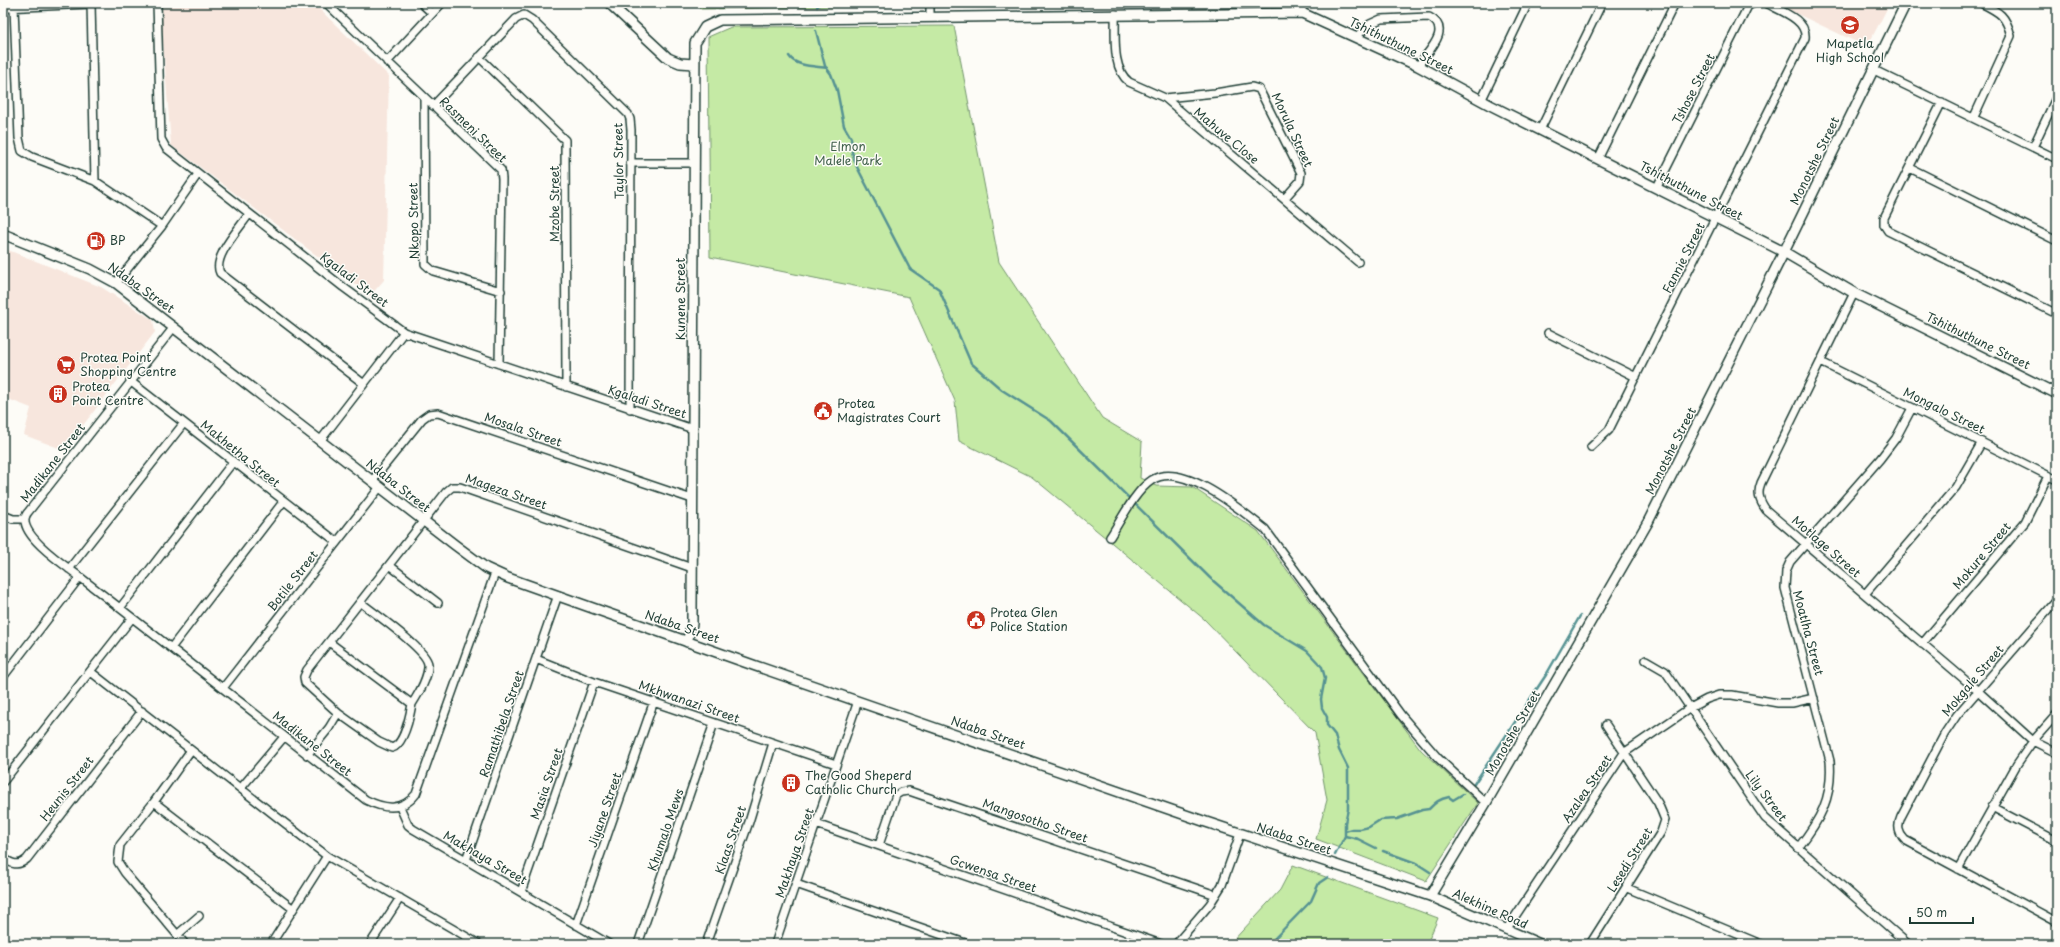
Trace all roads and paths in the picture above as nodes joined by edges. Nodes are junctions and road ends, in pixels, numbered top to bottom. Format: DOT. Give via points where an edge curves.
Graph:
graph roads {
  1 [pos="91,3"];
  2 [pos="157,3"];
  3 [pos="326,3"];
  4 [pos="421,3"];
  5 [pos="442,3"];
  6 [pos="609,3"];
  7 [pos="930,3"];
  8 [pos="1302,3"];
  9 [pos="1528,3"];
  10 [pos="1602,3"];
  11 [pos="1675,3"];
  12 [pos="1754,3"];
  13 [pos="1766,3"];
  14 [pos="1906,3"];
  15 [pos="1981,3"];
  16 [pos="3,8"];
  17 [pos="14,8"];
  18 [pos="432,13"];
  19 [pos="1302,13"];
  20 [pos="1115,14"];
  21 [pos="930,17"];
  22 [pos="1356,37"];
  23 [pos="479,57"];
  24 [pos="387,62"];
  25 [pos="694,64"];
  26 [pos="1418,66"];
  27 [pos="1874,70"];
  28 [pos="2057,96"];
  29 [pos="424,97"];
  30 [pos="1165,98"];
  31 [pos="1482,99"];
  32 [pos="1942,102"];
  33 [pos="432,106"];
  34 [pos="1974,117"];
  35 [pos="1540,130"];
  36 [pos="2033,147"];
  37 [pos="1598,159"];
  38 [pos="2057,159"];
  39 [pos="630,163"];
  40 [pos="693,163"];
  41 [pos="1910,168"];
  42 [pos="198,174"];
  43 [pos="95,181"];
  44 [pos="1657,187"];
  45 [pos="1284,199"];
  46 [pos="249,214"];
  47 [pos="1716,218"];
  48 [pos="162,226"];
  49 [pos="3,234"];
  50 [pos="2057,241"];
  51 [pos="1784,252"];
  52 [pos="1358,262"];
  53 [pos="116,283"];
  54 [pos="501,291"];
  55 [pos="1854,293"];
  56 [pos="2057,314"];
  57 [pos="174,327"];
  58 [pos="404,332"];
  59 [pos="1548,333"];
  60 [pos="1821,362"];
  61 [pos="499,364"];
  62 [pos="1636,377"];
  63 [pos="130,381"];
  64 [pos="364,384"];
  65 [pos="566,387"];
  66 [pos="2057,394"];
  67 [pos="1912,408"];
  68 [pos="630,409"];
  69 [pos="184,423"];
  70 [pos="693,429"];
  71 [pos="320,441"];
  72 [pos="1982,442"];
  73 [pos="1591,447"];
  74 [pos="233,462"];
  75 [pos="2048,476"];
  76 [pos="2057,480"];
  77 [pos="372,481"];
  78 [pos="380,487"];
  79 [pos="692,499"];
  80 [pos="283,502"];
  81 [pos="3,515"];
  82 [pos="24,519"];
  83 [pos="424,521"];
  84 [pos="1110,537"];
  85 [pos="336,542"];
  86 [pos="1806,544"];
  87 [pos="389,565"];
  88 [pos="692,568"];
  89 [pos="69,569"];
  90 [pos="495,572"];
  91 [pos="80,577"];
  92 [pos="1864,594"];
  93 [pos="558,595"];
  94 [pos="2057,600"];
  95 [pos="360,602"];
  96 [pos="438,603"];
  97 [pos="120,608"];
  98 [pos="132,618"];
  99 [pos="329,642"];
  100 [pos="687,642"];
  101 [pos="1922,644"];
  102 [pos="170,648"];
  103 [pos="536,659"];
  104 [pos="1646,660"];
  105 [pos="91,672"];
  106 [pos="3,677"];
  107 [pos="594,682"];
  108 [pos="223,688"];
  109 [pos="1978,691"];
  110 [pos="1814,698"];
  111 [pos="654,701"];
  112 [pos="858,701"];
  113 [pos="412,704"];
  114 [pos="1690,708"];
  115 [pos="142,711"];
  116 [pos="338,712"];
  117 [pos="2057,714"];
  118 [pos="714,723"];
  119 [pos="1606,725"];
  120 [pos="284,737"];
  121 [pos="2033,741"];
  122 [pos="773,743"];
  123 [pos="191,750"];
  124 [pos="1624,753"];
  125 [pos="2057,753"];
  126 [pos="307,755"];
  127 [pos="836,764"];
  128 [pos="3,782"];
  129 [pos="242,788"];
  130 [pos="154,802"];
  131 [pos="1486,803"];
  132 [pos="400,807"];
  133 [pos="1992,807"];
  134 [pos="816,824"];
  135 [pos="1240,834"];
  136 [pos="2057,841"];
  137 [pos="879,846"];
  138 [pos="1798,848"];
  139 [pos="327,856"];
  140 [pos="3,858"];
  141 [pos="466,860"];
  142 [pos="1958,869"];
  143 [pos="796,884"];
  144 [pos="1627,888"];
  145 [pos="521,892"];
  146 [pos="1216,895"];
  147 [pos="1430,896"];
  148 [pos="400,898"];
  149 [pos="292,908"];
  150 [pos="199,916"];
  151 [pos="2057,922"];
  152 [pos="576,925"];
  153 [pos="1506,930"];
  154 [pos="177,935"];
  155 [pos="185,944"];
  156 [pos="271,944"];
  157 [pos="370,944"];
  158 [pos="479,944"];
  159 [pos="609,944"];
  160 [pos="638,944"];
  161 [pos="706,944"];
  162 [pos="775,944"];
  163 [pos="968,944"];
  164 [pos="1162,944"];
  165 [pos="1176,944"];
  166 [pos="1540,944"];
  167 [pos="1590,944"];
  168 [pos="1761,944"];
  169 [pos="1908,944"];
  1 -- 17 [label="street"];
  1 -- 43 [label="street"];
  2 -- 42 [label="street, Kgaladi Street" via="161,139 166,148"];
  3 -- 24 [label="street, Rasmeni Street"];
  4 -- 18 [label="street"];
  5 -- 18 [label="street"];
  6 -- 25 [label="street" via="668,58 680,63"];
  7 -- 21 [label="street"];
  8 -- 19 [label="street"];
  9 -- 31 [label="street"];
  10 -- 35 [label="street"];
  11 -- 37 [label="street"];
  12 -- 44 [label="street, Tshose Street" via="1748,6"];
  13 -- 47 [label="street, Fannie Street" via="1800,22 1804,27 1805,38"];
  14 -- 27 [label="street, Monotshe Street"];
  15 -- 34 [label="street" via="2000,13 2008,24 2011,36"];
  16 -- 17 [label="street"];
  17 -- 43 [label="street" via="18,138 21,148 29,156"];
  18 -- 24 [label="street"];
  19 -- 20 [label="street, Tshithuthune Street"];
  19 -- 22 [label="street, Tshithuthune Street"];
  20 -- 21 [label="street, Tshithuthune Street"];
  20 -- 30 [label="street, Mahuve Close" via="1118,64 1122,75 1129,82"];
  21 -- 25 [label="street, Tshithuthune Street" via="714,21 705,26 696,40"];
  22 -- 26 [label="street, Tshithuthune Street"];
  22 -- 26 [label="street" via="1381,18 1429,17 1440,27 1440,34"];
  23 -- 33 [label="street, Taylor Street"];
  23 -- 39 [label="street, Taylor Street" via="517,18 524,15 529,17 628,114 631,124"];
  23 -- 65 [label="street, Mzobe Street" via="565,140"];
  24 -- 29 [label="street, Rasmeni Street"];
  25 -- 40 [label="street, Kunene Street"];
  26 -- 31 [label="street, Tshithuthune Street"];
  27 -- 32 [label="street"];
  27 -- 51 [label="street, Monotshe Street"];
  28 -- 36 [label="street"];
  29 -- 33 [label="street, Rasmeni Street"];
  29 -- 54 [label="street, Nkopo Street" via="425,264 433,271"];
  30 -- 45 [label="street, Mahuve Close"];
  30 -- 45 [label="street, Morula Street" via="1252,87 1259,89 1301,173 1300,181"];
  31 -- 35 [label="street, Tshithuthune Street"];
  32 -- 34 [label="street"];
  32 -- 41 [label="street"];
  33 -- 54 [label="street, Rasmeni Street" via="501,170"];
  34 -- 36 [label="street"];
  35 -- 37 [label="street, Tshithuthune Street"];
  36 -- 38 [label="street"];
  37 -- 44 [label="street, Tshithuthune Street"];
  39 -- 40 [label="street"];
  39 -- 68 [label="street, Taylor Street"];
  40 -- 70 [label="street, Kunene Street"];
  41 -- 50 [label="street"];
  41 -- 56 [label="street" via="1884,218 1884,225 1888,231"];
  42 -- 46 [label="street, Kgaladi Street"];
  42 -- 48 [label="street"];
  43 -- 48 [label="street"];
  44 -- 47 [label="street, Tshithuthune Street"];
  45 -- 52 [label="street, Mahuve Close"];
  46 -- 58 [label="street, Kgaladi Street"];
  46 -- 64 [label="street" via="219,257 220,273"];
  47 -- 51 [label="street, Tshithuthune Street"];
  47 -- 62 [label="street, Fannie Street"];
  48 -- 53 [label="street"];
  49 -- 53 [label="street, Ndaba Street" via="90,269"];
  51 -- 55 [label="street, Tshithuthune Street"];
  51 -- 131 [label="street, Monotshe Street" via="1648,522"];
  53 -- 57 [label="street, Ndaba Street"];
  54 -- 61 [label="street, Rasmeni Street"];
  55 -- 60 [label="street, Motlage Street"];
  55 -- 66 [label="street, Tshithuthune Street"];
  57 -- 63 [label="street, Madikane Street"];
  57 -- 71 [label="street, Ndaba Street"];
  58 -- 61 [label="street, Kgaladi Street"];
  58 -- 64 [label="street"];
  59 -- 62 [label="street"];
  60 -- 67 [label="street, Mongalo Street"];
  60 -- 86 [label="street, Motlage Street" via="1759,490 1759,497 1766,510"];
  61 -- 65 [label="street, Kgaladi Street"];
  62 -- 73 [label="street, Fannie Street" via="1609,430"];
  63 -- 69 [label="street, Makhetha Street"];
  63 -- 82 [label="street, Madikane Street"];
  64 -- 71 [label="street"];
  65 -- 68 [label="street, Kgaladi Street"];
  67 -- 72 [label="street, Mongalo Street"];
  67 -- 86 [label="street, Moatlha Street" via="1896,438 1880,459"];
  68 -- 70 [label="street, Kgaladi Street"];
  69 -- 74 [label="street, Makhetha Street"];
  69 -- 89 [label="street"];
  70 -- 79 [label="street, Kunene Street"];
  71 -- 77 [label="street, Ndaba Street"];
  72 -- 75 [label="street, Mongalo Street"];
  72 -- 92 [label="street" via="1956,487"];
  74 -- 80 [label="street, Makhetha Street"];
  74 -- 97 [label="street"];
  75 -- 76 [label="street, Mongalo Street"];
  75 -- 101 [label="street, Mokure Street" via="2025,522"];
  77 -- 78 [label="street, Ndaba Street"];
  77 -- 79 [label="street, Mosala Street" via="422,419 429,414 438,413"];
  78 -- 83 [label="street, Ndaba Street"];
  78 -- 85 [label="street, Botile Street"];
  79 -- 88 [label="street, Kunene Street"];
  80 -- 85 [label="street, Makhetha Street"];
  80 -- 102 [label="street"];
  81 -- 82 [label="street, Madikane Street"];
  82 -- 89 [label="street, Madikane Street" via="30,535"];
  83 -- 87 [label="street, Mageza Street"];
  83 -- 88 [label="street, Mageza Street" via="448,490 460,487"];
  83 -- 90 [label="street, Ndaba Street" via="479,563"];
  84 -- 131 [label="street" via="1140,492 1153,479 1165,475 1186,479 1208,488 1240,509 1265,529 1401,715 1438,758"];
  85 -- 108 [label="street, Botile Street"];
  86 -- 92 [label="street, Motlage Street"];
  86 -- 110 [label="street, Moatlha Street" via="1790,562 1786,571 1785,588"];
  87 -- 95 [label="street, Mageza Street"];
  87 -- 96 [label="street"];
  88 -- 100 [label="street, Kunene Street" via="692,620"];
  89 -- 91 [label="street, Madikane Street"];
  90 -- 93 [label="street, Ndaba Street"];
  90 -- 132 [label="street" via="416,794 411,801"];
  91 -- 97 [label="street, Madikane Street"];
  91 -- 106 [label="street"];
  92 -- 101 [label="street, Motlage Street"];
  93 -- 100 [label="street, Ndaba Street"];
  93 -- 103 [label="street, Ramathibela Street"];
  94 -- 109 [label="street, Mokgale Street"];
  95 -- 99 [label="street, Mageza Street"];
  95 -- 113 [label="street, Mageza Street" via="426,656 428,668 424,682"];
  97 -- 98 [label="street, Madikane Street"];
  98 -- 102 [label="street, Madikane Street"];
  98 -- 105 [label="street"];
  99 -- 113 [label="street"];
  99 -- 116 [label="street, Mageza Street" via="307,670 304,679"];
  100 -- 112 [label="street, Ndaba Street"];
  101 -- 109 [label="street, Motlage Street"];
  102 -- 108 [label="street, Madikane Street"];
  103 -- 107 [label="street, Mkhwanazi Street"];
  103 -- 141 [label="street, Ramathibela Street"];
  104 -- 114 [label="street, Lily Street" via="1665,671"];
  105 -- 115 [label="street"];
  105 -- 128 [label="street"];
  107 -- 111 [label="street, Mkhwanazi Street"];
  107 -- 145 [label="street, Masia Street"];
  108 -- 120 [label="street, Madikane Street"];
  109 -- 121 [label="street, Motlage Street"];
  109 -- 142 [label="street, Mokgale Street" via="1945,733 1901,817 1899,827 1900,835 1905,840"];
  110 -- 114 [label="street, Azalea Street" via="1778,703 1719,695"];
  110 -- 138 [label="street, Moatlha Street" via="1830,761 1831,775 1829,790 1819,819"];
  111 -- 118 [label="street, Mkhwanazi Street"];
  111 -- 152 [label="street, Jiyane Street"];
  112 -- 127 [label="street, Makhaya Street"];
  112 -- 135 [label="street, Ndaba Street"];
  113 -- 116 [label="street, Mageza Street" via="402,737 397,746 392,748 379,742"];
  114 -- 124 [label="street, Azalea Street"];
  114 -- 138 [label="street, Lily Street" via="1765,818"];
  115 -- 123 [label="street"];
  115 -- 140 [label="street, Heunis Street" via="27,859 13,864"];
  116 -- 126 [label="street" via="329,728"];
  117 -- 121 [label="street"];
  118 -- 122 [label="street, Mkhwanazi Street"];
  118 -- 160 [label="street, Khumalo Mews"];
  119 -- 124 [label="street, Lesedi Street"];
  120 -- 126 [label="street, Madikane Street"];
  120 -- 129 [label="street"];
  121 -- 125 [label="street, Motlage Street"];
  121 -- 133 [label="street"];
  122 -- 127 [label="street, Mkhwanazi Street"];
  122 -- 161 [label="street, Klaas Street" via="744,837"];
  123 -- 129 [label="street"];
  123 -- 130 [label="street"];
  124 -- 144 [label="street, Lesedi Street" via="1658,803 1665,820 1661,832"];
  124 -- 153 [label="street, Azalea Street"];
  126 -- 132 [label="street, Madikane Street" via="366,800 383,807"];
  127 -- 134 [label="street, Makhaya Street"];
  129 -- 139 [label="street"];
  130 -- 149 [label="street"];
  130 -- 154 [label="street" via="120,845 118,862 124,873"];
  131 -- 147 [label="street, Monotshe Street"];
  132 -- 141 [label="street, Makhaya Street" via="410,827"];
  133 -- 136 [label="street"];
  133 -- 142 [label="street"];
  134 -- 137 [label="street, Gcwensa Street"];
  134 -- 143 [label="street, Makhaya Street"];
  135 -- 146 [label="street" via="1229,870"];
  135 -- 147 [label="street, Ndaba Street"];
  137 -- 146 [label="street, Mangosotho Street" via="894,800 898,794 909,791"];
  137 -- 164 [label="street, Gcwensa Street"];
  138 -- 169 [label="street, Lily Street"];
  139 -- 148 [label="street"];
  139 -- 149 [label="street"];
  141 -- 145 [label="street, Makhaya Street"];
  142 -- 151 [label="street"];
  143 -- 162 [label="street, Makhaya Street"];
  143 -- 163 [label="street"];
  144 -- 167 [label="street, Lesedi Street"];
  144 -- 168 [label="street"];
  145 -- 152 [label="street, Makhaya Street"];
  146 -- 165 [label="street"];
  147 -- 153 [label="street, Alekhine Road"];
  148 -- 157 [label="street"];
  148 -- 158 [label="street"];
  149 -- 156 [label="street"];
  150 -- 154 [label="street"];
  152 -- 159 [label="street, Makhaya Street"];
  153 -- 166 [label="street, Alekhine Road"];
  154 -- 155 [label="street"];
}
